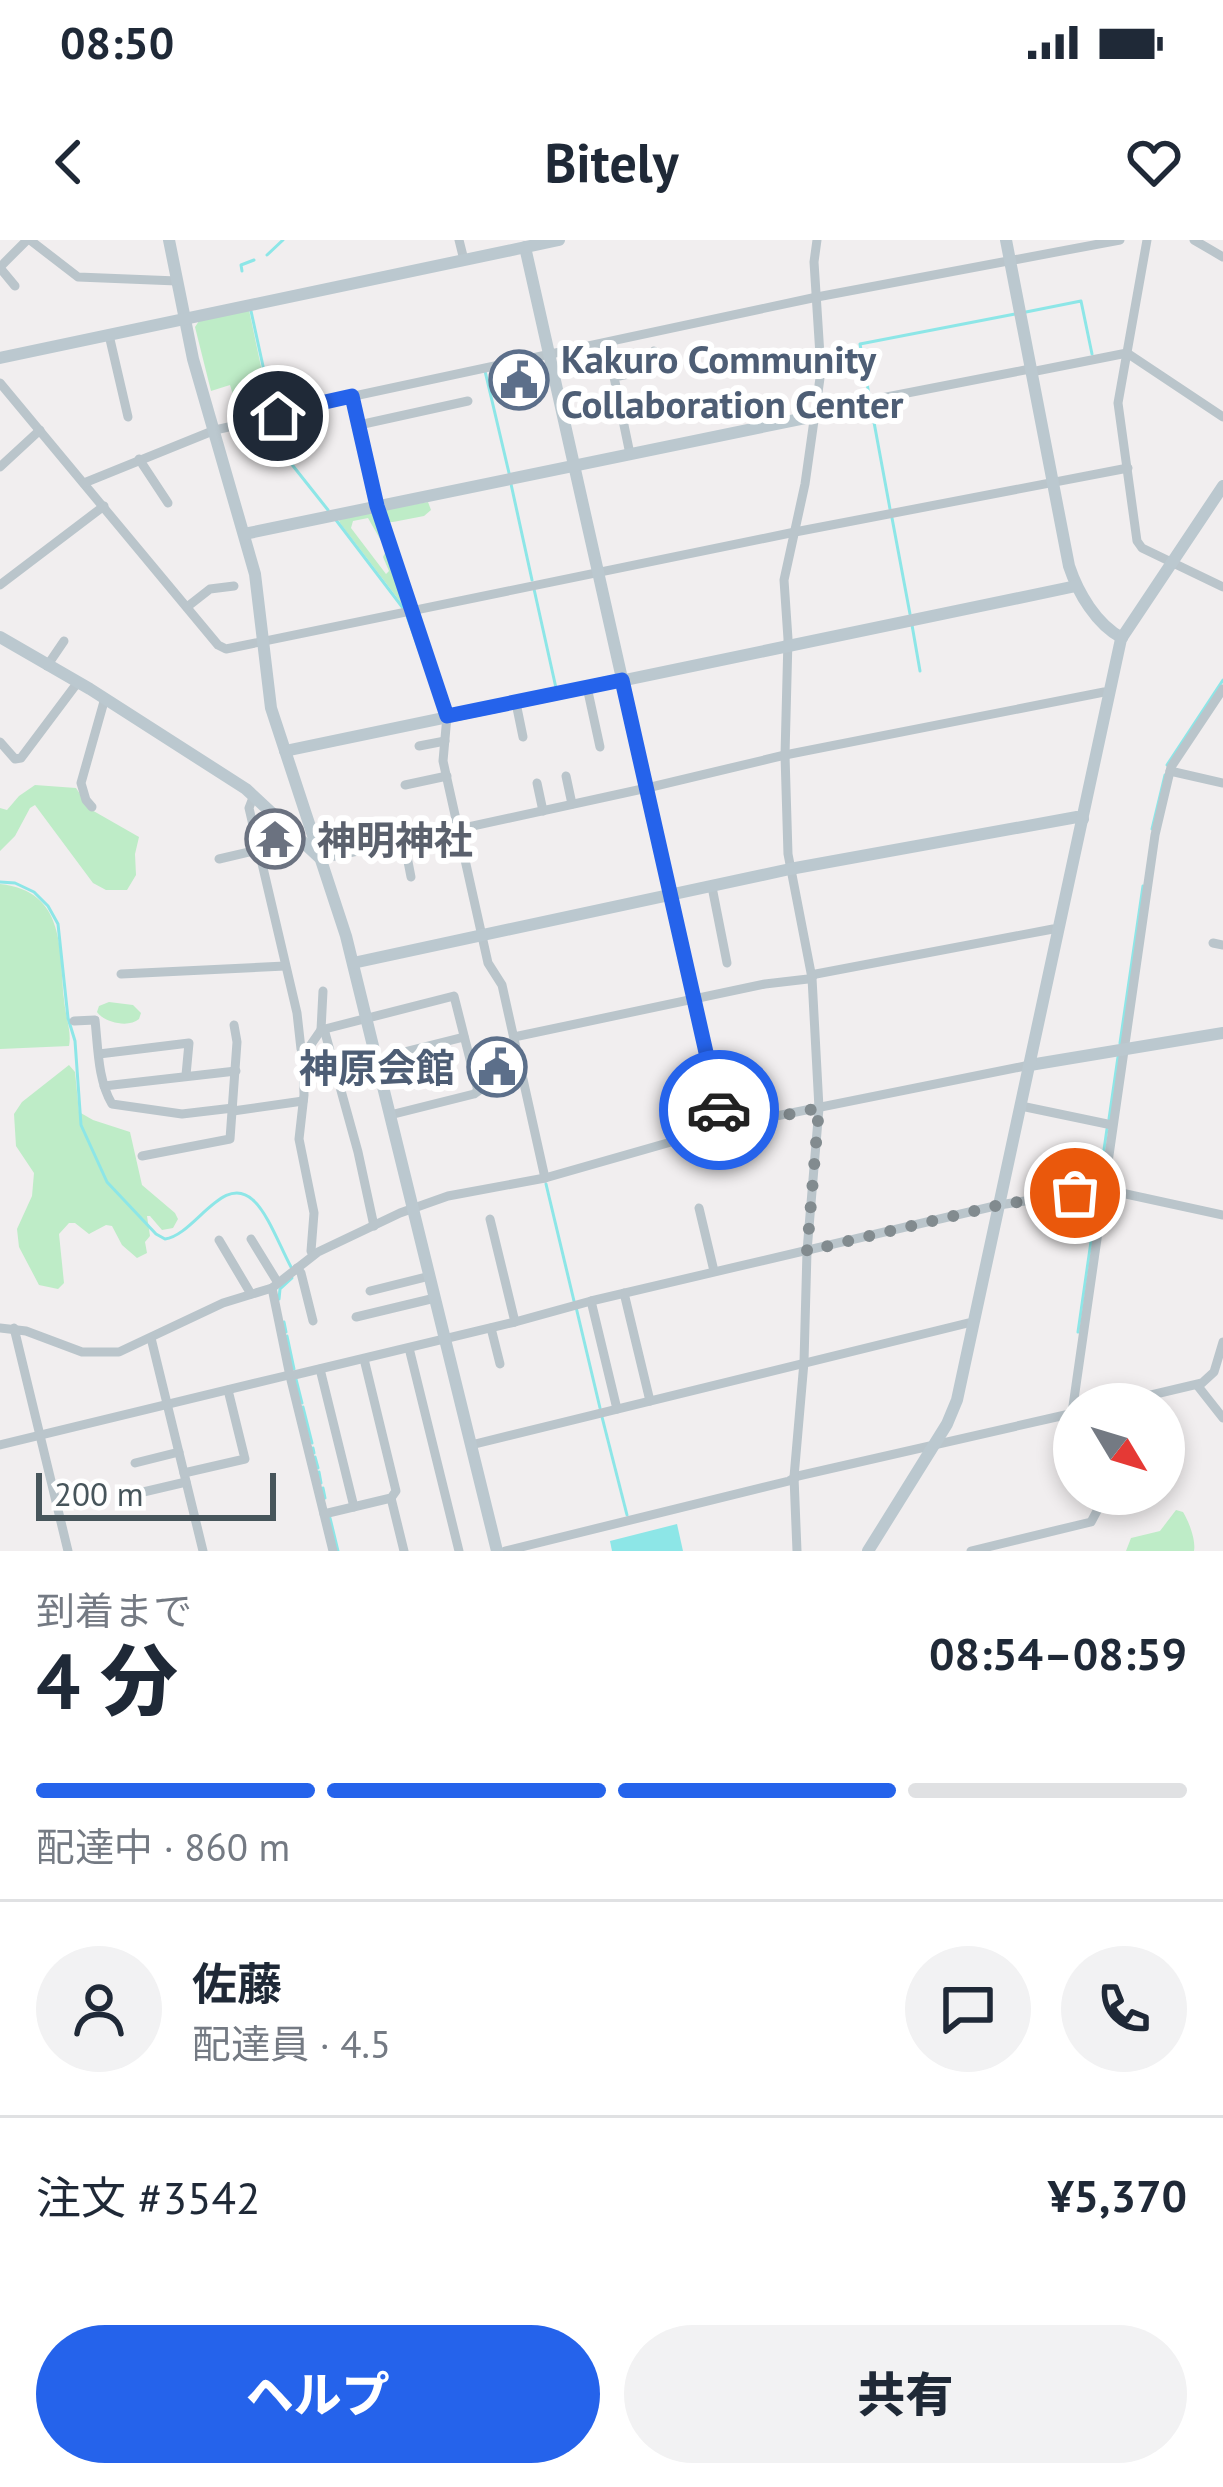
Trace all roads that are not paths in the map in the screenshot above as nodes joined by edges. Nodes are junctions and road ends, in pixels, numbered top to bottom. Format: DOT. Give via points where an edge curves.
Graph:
graph roads {
  1 [pos="29,240"];
  2 [pos="169,240"];
  3 [pos="459,240"];
  4 [pos="559,240"];
  5 [pos="817,240"];
  6 [pos="1006,240"];
  7 [pos="1120,240"];
  8 [pos="1147,240"];
  9 [pos="1194,240"];
  10 [pos="0,245"];
  11 [pos="526,245"];
  12 [pos="14,255"];
  13 [pos="1223,257"];
  14 [pos="464,260"];
  15 [pos="1014,260"];
  16 [pos="0,268"];
  17 [pos="177,280"];
  18 [pos="15,286"];
  19 [pos="817,297"];
  20 [pos="184,320"];
  21 [pos="109,335"];
  22 [pos="654,351"];
  23 [pos="549,352"];
  24 [pos="1127,353"];
  25 [pos="0,358"];
  26 [pos="1031,371"];
  27 [pos="0,383"];
  28 [pos="352,396"];
  29 [pos="468,401"];
  30 [pos="815,413"];
  31 [pos="128,417"];
  32 [pos="1223,417"];
  33 [pos="359,425"];
  34 [pos="40,430"];
  35 [pos="215,430"];
  36 [pos="629,454"];
  37 [pos="140,459"];
  38 [pos="574,465"];
  39 [pos="0,466"];
  40 [pos="1128,468"];
  41 [pos="1052,482"];
  42 [pos="84,483"];
  43 [pos="1223,486"];
  44 [pos="167,503"];
  45 [pos="104,506"];
  46 [pos="377,506"];
  47 [pos="795,532"];
  48 [pos="244,534"];
  49 [pos="1172,561"];
  50 [pos="598,572"];
  51 [pos="0,585"];
  52 [pos="234,586"];
  53 [pos="1076,586"];
  54 [pos="1223,587"];
  55 [pos="187,607"];
  56 [pos="410,610"];
  57 [pos="0,637"];
  58 [pos="1122,638"];
  59 [pos="64,641"];
  60 [pos="263,642"];
  61 [pos="788,644"];
  62 [pos="46,665"];
  63 [pos="622,680"];
  64 [pos="78,682"];
  65 [pos="587,688"];
  66 [pos="1223,689"];
  67 [pos="1110,693"];
  68 [pos="105,698"];
  69 [pos="516,703"];
  70 [pos="447,716"];
  71 [pos="523,737"];
  72 [pos="445,741"];
  73 [pos="0,742"];
  74 [pos="419,746"];
  75 [pos="600,747"];
  76 [pos="285,751"];
  77 [pos="785,755"];
  78 [pos="1170,771"];
  79 [pos="447,776"];
  80 [pos="566,776"];
  81 [pos="537,783"];
  82 [pos="1223,783"];
  83 [pos="405,785"];
  84 [pos="646,788"];
  85 [pos="254,795"];
  86 [pos="572,804"];
  87 [pos="92,807"];
  88 [pos="543,811"];
  89 [pos="1083,819"];
  90 [pos="458,829"];
  91 [pos="404,841"];
  92 [pos="258,850"];
  93 [pos="219,859"];
  94 [pos="321,859"];
  95 [pos="790,869"];
  96 [pos="411,877"];
  97 [pos="712,887"];
  98 [pos="671,896"];
  99 [pos="1059,930"];
  100 [pos="483,936"];
  101 [pos="353,963"];
  102 [pos="727,963"];
  103 [pos="285,965"];
  104 [pos="121,974"];
  105 [pos="812,976"];
  106 [pos="323,991"];
  107 [pos="694,998"];
  108 [pos="366,1018"];
  109 [pos="74,1021"];
  110 [pos="234,1025"];
  111 [pos="323,1029"];
  112 [pos="1223,1033"];
  113 [pos="464,1037"];
  114 [pos="514,1037"];
  115 [pos="1123,1050"];
  116 [pos="305,1052"];
  117 [pos="99,1054"];
  118 [pos="376,1059"];
  119 [pos="1030,1065"];
  120 [pos="236,1071"];
  121 [pos="186,1075"];
  122 [pos="522,1075"];
  123 [pos="104,1086"];
  124 [pos="478,1091"];
  125 [pos="303,1101"];
  126 [pos="1021,1106"];
  127 [pos="819,1108"];
  128 [pos="233,1110"];
  129 [pos="390,1114"];
  130 [pos="1112,1125"];
  131 [pos="723,1128"];
  132 [pos="230,1139"];
  133 [pos="228,1154"];
  134 [pos="142,1156"];
  135 [pos="545,1178"];
  136 [pos="1103,1189"];
  137 [pos="999,1205"];
  138 [pos="413,1208"];
  139 [pos="699,1208"];
  140 [pos="1223,1215"];
  141 [pos="490,1219"];
  142 [pos="374,1226"];
  143 [pos="251,1239"];
  144 [pos="219,1240"];
  145 [pos="807,1251"];
  146 [pos="313,1256"];
  147 [pos="297,1268"];
  148 [pos="714,1271"];
  149 [pos="430,1276"];
  150 [pos="275,1286"];
  151 [pos="370,1291"];
  152 [pos="624,1293"];
  153 [pos="251,1294"];
  154 [pos="435,1298"];
  155 [pos="591,1300"];
  156 [pos="356,1317"];
  157 [pos="313,1321"];
  158 [pos="515,1322"];
  159 [pos="974,1324"];
  160 [pos="0,1328"];
  161 [pos="14,1328"];
  162 [pos="491,1328"];
  163 [pos="151,1338"];
  164 [pos="445,1339"];
  165 [pos="1223,1342"];
  166 [pos="409,1348"];
  167 [pos="364,1359"];
  168 [pos="804,1362"];
  169 [pos="500,1364"];
  170 [pos="320,1369"];
  171 [pos="290,1376"];
  172 [pos="1077,1383"];
  173 [pos="1197,1385"];
  174 [pos="1185,1389"];
  175 [pos="228,1390"];
  176 [pos="650,1401"];
  177 [pos="167,1404"];
  178 [pos="617,1409"];
  179 [pos="1053,1417"];
  180 [pos="1223,1418"];
  181 [pos="40,1435"];
  182 [pos="934,1444"];
  183 [pos="0,1445"];
  184 [pos="471,1445"];
  185 [pos="179,1452"];
  186 [pos="135,1463"];
  187 [pos="185,1478"];
  188 [pos="794,1479"];
  189 [pos="139,1493"];
  190 [pos="391,1498"];
  191 [pos="354,1507"];
  192 [pos="323,1514"];
  193 [pos="1095,1515"];
  194 [pos="68,1551"];
  195 [pos="203,1551"];
  196 [pos="333,1551"];
  197 [pos="404,1551"];
  198 [pos="459,1551"];
  199 [pos="501,1551"];
  200 [pos="797,1551"];
  201 [pos="868,1551"];
  202 [pos="971,1551"];
  1 -- 12 [label="street"];
  1 -- 17 [label="street" via="78,277"];
  2 -- 17 [label="street"];
  3 -- 14 [label="street"];
  4 -- 11 [label="street"];
  5 -- 19 [label="street"];
  6 -- 15 [label="street"];
  7 -- 15 [label="street"];
  8 -- 24 [label="street"];
  9 -- 13 [label="street"];
  10 -- 12 [label="street"];
  11 -- 14 [label="street"];
  11 -- 23 [label="street"];
  12 -- 16 [label="street"];
  14 -- 20 [label="street"];
  15 -- 19 [label="street"];
  15 -- 26 [label="street"];
  16 -- 18 [label="street"];
  17 -- 20 [label="street"];
  19 -- 23 [label="street"];
  19 -- 30 [label="street" via="822,360"];
  20 -- 21 [label="street"];
  20 -- 35 [label="street"];
  21 -- 25 [label="street"];
  21 -- 31 [label="street"];
  22 -- 36 [label="street" via="658,368 614,377"];
  23 -- 28 [label="street"];
  23 -- 38 [label="street"];
  24 -- 26 [label="street"];
  24 -- 32 [label="street"];
  24 -- 40 [label="street" via="1118,404"];
  26 -- 30 [label="street"];
  26 -- 41 [label="street"];
  27 -- 34 [label="street"];
  28 -- 33 [label="street"];
  28 -- 35 [label="street"];
  29 -- 33 [label="street"];
  30 -- 36 [label="street"];
  30 -- 47 [label="street"];
  33 -- 46 [label="street"];
  34 -- 39 [label="street"];
  34 -- 42 [label="street"];
  35 -- 37 [label="street"];
  35 -- 48 [label="street"];
  36 -- 38 [label="street"];
  37 -- 42 [label="street"];
  37 -- 44 [label="street"];
  38 -- 46 [label="street"];
  38 -- 50 [label="street"];
  40 -- 41 [label="street"];
  40 -- 49 [label="street" via="1138,545"];
  41 -- 47 [label="street"];
  41 -- 53 [label="street"];
  42 -- 45 [label="street"];
  43 -- 49 [label="street"];
  45 -- 51 [label="street"];
  45 -- 55 [label="street"];
  46 -- 48 [label="street"];
  46 -- 56 [label="street"];
  47 -- 50 [label="street"];
  47 -- 61 [label="street" via="784,580"];
  48 -- 60 [label="street"];
  49 -- 54 [label="street"];
  49 -- 58 [label="street"];
  50 -- 56 [label="street"];
  50 -- 63 [label="street"];
  52 -- 55 [label="street" via="210,589"];
  53 -- 58 [label="street"];
  53 -- 61 [label="street"];
  55 -- 60 [label="street" via="222,648"];
  56 -- 60 [label="street"];
  56 -- 70 [label="street"];
  57 -- 62 [label="street"];
  58 -- 67 [label="street"];
  59 -- 62 [label="street"];
  60 -- 76 [label="street"];
  61 -- 63 [label="street"];
  61 -- 77 [label="street"];
  62 -- 64 [label="street"];
  63 -- 65 [label="street"];
  63 -- 84 [label="street"];
  64 -- 68 [label="street"];
  64 -- 73 [label="street" via="21,758"];
  65 -- 69 [label="street"];
  65 -- 75 [label="street"];
  66 -- 78 [label="street"];
  67 -- 77 [label="street"];
  67 -- 89 [label="street"];
  68 -- 85 [label="street"];
  68 -- 87 [label="street" via="81,783"];
  69 -- 70 [label="street"];
  69 -- 71 [label="street"];
  70 -- 72 [label="street"];
  70 -- 76 [label="street"];
  72 -- 74 [label="street"];
  72 -- 79 [label="street"];
  76 -- 94 [label="street"];
  77 -- 84 [label="street"];
  77 -- 95 [label="street"];
  78 -- 82 [label="street"];
  78 -- 115 [label="street"];
  79 -- 83 [label="street"];
  79 -- 90 [label="street"];
  80 -- 86 [label="street"];
  81 -- 88 [label="street"];
  84 -- 86 [label="street"];
  84 -- 98 [label="street"];
  85 -- 92 [label="street"];
  85 -- 94 [label="street"];
  86 -- 88 [label="street"];
  88 -- 90 [label="street"];
  89 -- 95 [label="street"];
  89 -- 99 [label="street"];
  90 -- 91 [label="street"];
  90 -- 100 [label="street"];
  91 -- 94 [label="street"];
  91 -- 96 [label="street"];
  92 -- 93 [label="street"];
  92 -- 103 [label="street"];
  94 -- 101 [label="street"];
  95 -- 97 [label="street"];
  95 -- 105 [label="street"];
  97 -- 98 [label="street"];
  97 -- 102 [label="street"];
  98 -- 100 [label="street"];
  98 -- 107 [label="street"];
  99 -- 105 [label="street"];
  99 -- 119 [label="street"];
  100 -- 101 [label="street"];
  100 -- 114 [label="street"];
  101 -- 108 [label="street"];
  103 -- 104 [label="street"];
  103 -- 116 [label="street"];
  105 -- 107 [label="street"];
  105 -- 127 [label="street"];
  106 -- 111 [label="street"];
  107 -- 114 [label="street"];
  107 -- 131 [label="street"];
  108 -- 111 [label="street"];
  108 -- 113 [label="street" via="454,996"];
  108 -- 118 [label="street"];
  109 -- 117 [label="street" via="95,1020"];
  110 -- 120 [label="street"];
  111 -- 116 [label="street"];
  111 -- 142 [label="street"];
  112 -- 115 [label="street"];
  113 -- 118 [label="street"];
  113 -- 124 [label="street"];
  114 -- 122 [label="street"];
  115 -- 119 [label="street"];
  115 -- 130 [label="street"];
  116 -- 125 [label="street"];
  117 -- 121 [label="street" via="189,1043"];
  117 -- 123 [label="street"];
  118 -- 129 [label="street"];
  119 -- 126 [label="street"];
  119 -- 127 [label="street"];
  120 -- 121 [label="street"];
  120 -- 128 [label="street"];
  121 -- 123 [label="street"];
  122 -- 124 [label="street"];
  122 -- 135 [label="street"];
  123 -- 128 [label="street" via="115,1105 182,1114"];
  124 -- 129 [label="street"];
  125 -- 128 [label="street"];
  125 -- 146 [label="street" via="299,1139 314,1213"];
  126 -- 130 [label="street"];
  126 -- 137 [label="street"];
  127 -- 131 [label="street"];
  127 -- 145 [label="street"];
  128 -- 132 [label="street"];
  129 -- 138 [label="street"];
  130 -- 136 [label="street"];
  131 -- 135 [label="street"];
  132 -- 133 [label="street"];
  132 -- 134 [label="street"];
  135 -- 138 [label="street"];
  136 -- 137 [label="street"];
  136 -- 140 [label="street"];
  136 -- 172 [label="street"];
  137 -- 145 [label="street"];
  137 -- 159 [label="street"];
  138 -- 142 [label="street"];
  138 -- 149 [label="street"];
  139 -- 148 [label="street"];
  141 -- 158 [label="street"];
  142 -- 146 [label="street"];
  143 -- 150 [label="street"];
  144 -- 153 [label="street"];
  145 -- 148 [label="street"];
  145 -- 168 [label="street"];
  146 -- 147 [label="street"];
  147 -- 150 [label="street"];
  147 -- 157 [label="street"];
  148 -- 152 [label="street"];
  149 -- 151 [label="street"];
  149 -- 154 [label="street"];
  150 -- 153 [label="street"];
  150 -- 171 [label="street"];
  152 -- 155 [label="street"];
  152 -- 176 [label="street"];
  153 -- 163 [label="street"];
  154 -- 156 [label="street"];
  154 -- 164 [label="street"];
  155 -- 158 [label="street"];
  155 -- 178 [label="street"];
  158 -- 162 [label="street"];
  159 -- 168 [label="street"];
  159 -- 182 [label="street" via="955,1408"];
  160 -- 161 [label="street"];
  161 -- 163 [label="street" via="91,1353"];
  161 -- 181 [label="street"];
  162 -- 164 [label="street"];
  162 -- 169 [label="street"];
  163 -- 177 [label="street"];
  164 -- 166 [label="street"];
  164 -- 184 [label="street"];
  165 -- 173 [label="street" via="1214,1372"];
  166 -- 167 [label="street"];
  166 -- 198 [label="street"];
  167 -- 170 [label="street"];
  167 -- 190 [label="street" via="396,1491"];
  168 -- 176 [label="street"];
  168 -- 188 [label="street"];
  170 -- 171 [label="street"];
  170 -- 191 [label="street"];
  171 -- 175 [label="street"];
  171 -- 192 [label="street"];
  173 -- 174 [label="street"];
  173 -- 180 [label="street"];
  175 -- 177 [label="street"];
  175 -- 187 [label="street" via="245,1459"];
  176 -- 178 [label="street"];
  177 -- 181 [label="street"];
  177 -- 185 [label="street"];
  178 -- 184 [label="street"];
  179 -- 182 [label="street"];
  181 -- 183 [label="street"];
  181 -- 194 [label="street"];
  182 -- 188 [label="street"];
  182 -- 201 [label="street"];
  184 -- 199 [label="street"];
  185 -- 186 [label="street"];
  185 -- 187 [label="street"];
  187 -- 189 [label="street"];
  187 -- 195 [label="street"];
  188 -- 199 [label="street"];
  188 -- 200 [label="street"];
  190 -- 191 [label="street"];
  190 -- 197 [label="street"];
  191 -- 192 [label="street"];
  192 -- 196 [label="street"];
  193 -- 202 [label="street"];
}
